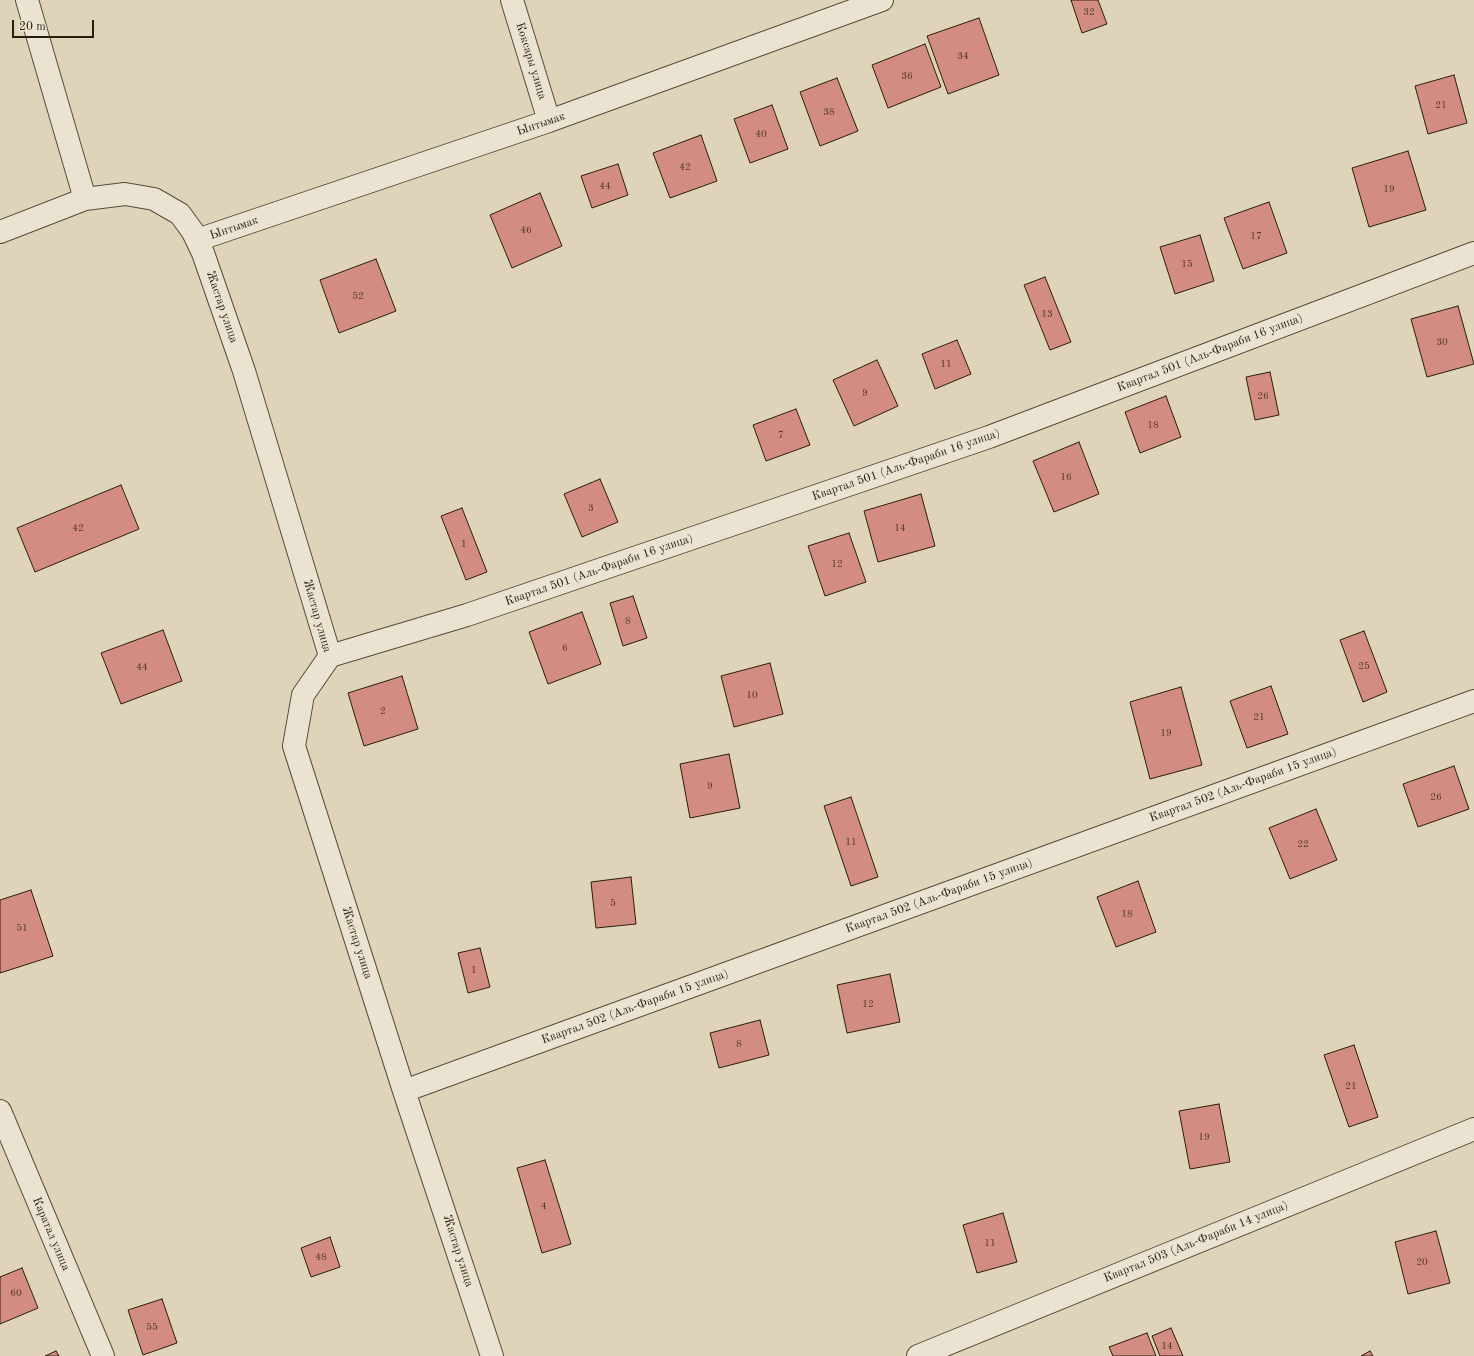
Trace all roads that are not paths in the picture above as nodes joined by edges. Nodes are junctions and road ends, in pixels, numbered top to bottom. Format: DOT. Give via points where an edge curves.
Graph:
graph roads {
  1 [pos="27,0"];
  2 [pos="512,0"];
  3 [pos="882,0"];
  4 [pos="549,121"];
  5 [pos="85,199"];
  6 [pos="0,232"];
  7 [pos="197,240"];
  8 [pos="1474,253"];
  9 [pos="330,656"];
  10 [pos="1474,701"];
  11 [pos="404,1091"];
  12 [pos="0,1111"];
  13 [pos="1474,1129"];
  14 [pos="102,1356"];
  15 [pos="492,1356"];
  16 [pos="918,1356"];
  1 -- 5 [label="street"];
  2 -- 4 [label="street, Коксары улица"];
  3 -- 4 [label="street, Ынтымак"];
  4 -- 7 [label="street, Ынтымак"];
  5 -- 6 [label="street"];
  5 -- 7 [label="street, Жастар улица" via="124,194 154,199 180,214"];
  7 -- 9 [label="street, Жастар улица" via="244,370"];
  8 -- 9 [label="street, Квартал 501 (Аль-Фараби 16 улица)" via="989,437 467,615"];
  9 -- 11 [label="street, Жастар улица" via="303,695 294,746"];
  10 -- 11 [label="street, Квартал 502 (Аль-Фараби 15 улица)"];
  11 -- 15 [label="street, Жастар улица"];
  12 -- 14 [label="street, Каратал улица"];
  13 -- 16 [label="street, Квартал 503 (Аль-Фараби 14 улица)"];
}
